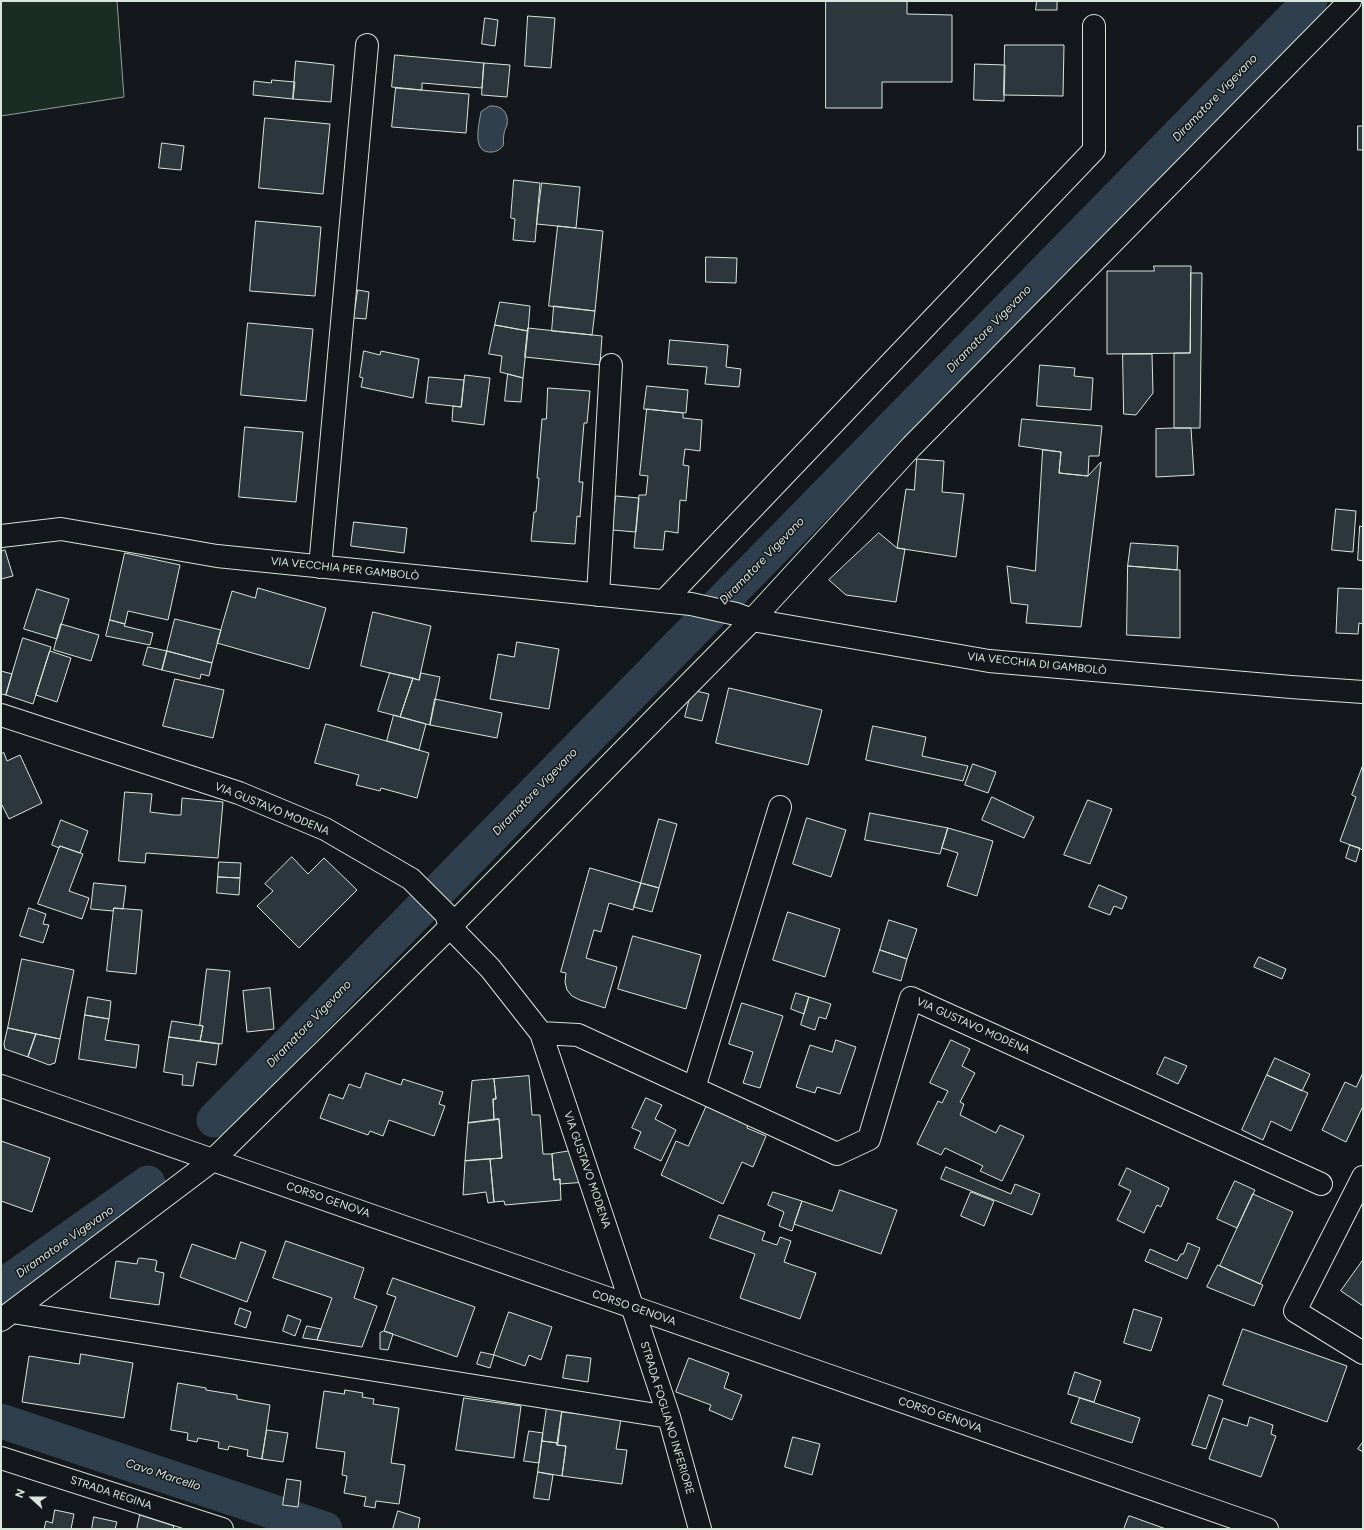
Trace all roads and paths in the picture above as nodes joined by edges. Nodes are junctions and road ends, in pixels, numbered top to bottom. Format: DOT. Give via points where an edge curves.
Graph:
graph roads {
  1 [pos="1350,1"];
  2 [pos="1094,26"];
  3 [pos="367,45"];
  4 [pos="611,365"];
  5 [pos="1,536"];
  6 [pos="320,567"];
  7 [pos="598,595"];
  8 [pos="664,601"];
  9 [pos="691,604"];
  10 [pos="744,617"];
  11 [pos="1363,692"];
  12 [pos="1,715"];
  13 [pos="780,807"];
  14 [pos="448,920"];
  15 [pos="541,1033"];
  16 [pos="1,1086"];
  17 [pos="694,1088"];
  18 [pos="213,1160"];
  19 [pos="1363,1176"];
  20 [pos="1321,1184"];
  21 [pos="633,1307"];
  22 [pos="7,1316"];
  23 [pos="1363,1353"];
  24 [pos="669,1417"];
  25 [pos="1,1458"];
  26 [pos="222,1529"];
  27 [pos="700,1529"];
  28 [pos="1267,1529"];
  1 -- 10 [label="street"];
  2 -- 8 [label="street" via="1094,150"];
  3 -- 6 [label="street"];
  4 -- 7 [label="street"];
  5 -- 6 [label="street, VIA VECCHIA PER GAMBOLÒ" via="61,529 217,556"];
  6 -- 7 [label="street, VIA VECCHIA PER GAMBOLÒ"];
  7 -- 8 [label="street, VIA VECCHIA PER GAMBOLÒ"];
  8 -- 9 [label="street, VIA VECCHIA PER GAMBOLÒ"];
  9 -- 10 [label="street, VIA VECCHIA DI GAMBOLÒ"];
  10 -- 11 [label="street, VIA VECCHIA DI GAMBOLÒ" via="989,661"];
  10 -- 14 [label="street"];
  12 -- 14 [label="street, VIA GUSTAVO MODENA" via="239,793 325,829 411,879"];
  13 -- 17 [label="street"];
  14 -- 15 [label="street, VIA GUSTAVO MODENA"];
  14 -- 18 [label="street"];
  15 -- 17 [label="street, VIA GUSTAVO MODENA" via="578,1035"];
  15 -- 21 [label="street, VIA GUSTAVO MODENA"];
  16 -- 18 [label="street, CORSO GENOVA"];
  17 -- 20 [label="street, VIA GUSTAVO MODENA" via="837,1154 869,1138 911,998"];
  18 -- 21 [label="street, CORSO GENOVA"];
  18 -- 22 [label="street"];
  19 -- 23 [label="street" via="1295,1311"];
  21 -- 24 [label="street, STRADA FOGLIANO INFERIORE"];
  21 -- 28 [label="street, CORSO GENOVA"];
  22 -- 24 [label="street"];
  24 -- 27 [label="street, STRADA FOGLIANO INFERIORE"];
  25 -- 26 [label="street, STRADA REGINA"];
}
